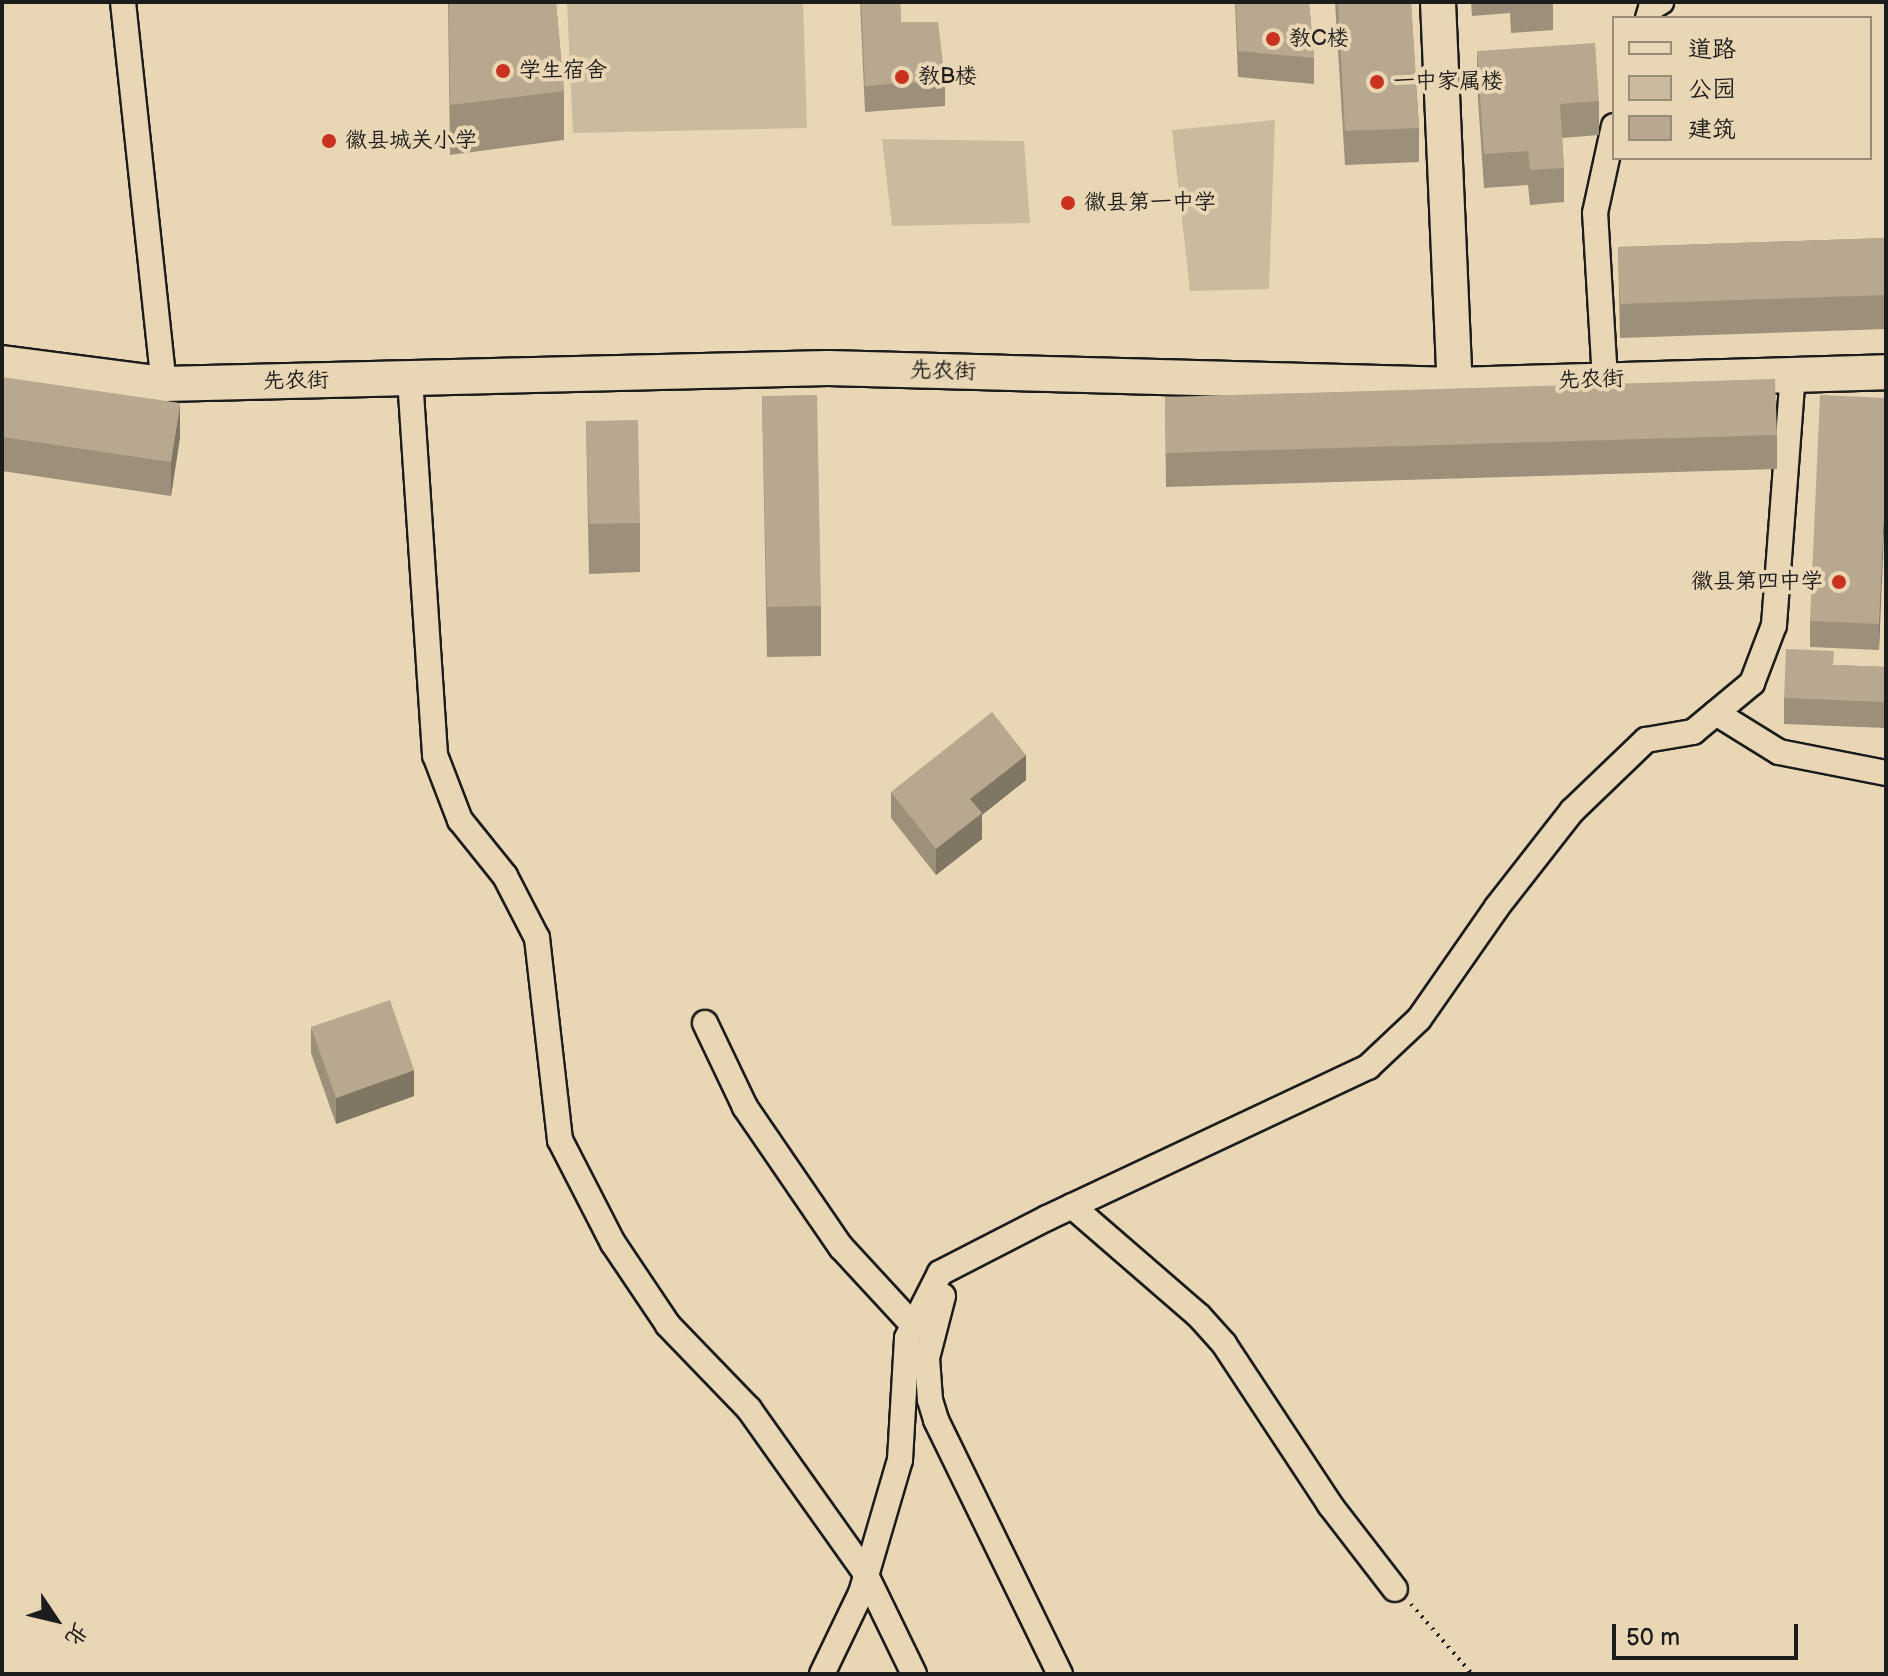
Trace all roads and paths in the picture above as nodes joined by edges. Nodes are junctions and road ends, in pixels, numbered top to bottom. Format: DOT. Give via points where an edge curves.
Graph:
graph roads {
  1 [pos="123,2"];
  2 [pos="1438,2"];
  3 [pos="1661,2"];
  4 [pos="1649,16"];
  5 [pos="1612,135"];
  6 [pos="2,363"];
  7 [pos="1886,372"];
  8 [pos="1793,375"];
  9 [pos="410,378"];
  10 [pos="1605,380"];
  11 [pos="164,384"];
  12 [pos="1455,385"];
  13 [pos="1716,713"];
  14 [pos="1886,773"];
  15 [pos="705,1023"];
  16 [pos="1072,1206"];
  17 [pos="940,1273"];
  18 [pos="914,1326"];
  19 [pos="864,1571"];
  20 [pos="1395,1589"];
  21 [pos="822,1674"];
  22 [pos="914,1674"];
  23 [pos="1060,1674"];
  24 [pos="1472,1674"];
  1 -- 11 [label="street"];
  2 -- 12 [label="main road"];
  3 -- 4 [label="street"];
  5 -- 10 [label="street" via="1595,213"];
  6 -- 11 [label="main road, 先农街"];
  7 -- 8 [label="main road, 先农街"];
  8 -- 10 [label="main road, 先农街"];
  8 -- 13 [label="street" via="1774,625 1752,683"];
  9 -- 11 [label="main road, 先农街"];
  9 -- 12 [label="main road, 先农街" via="828,368"];
  9 -- 19 [label="street" via="435,755 460,820 505,876 537,938 560,1140 613,1243 668,1325 749,1409"];
  10 -- 12 [label="main road, 先农街"];
  13 -- 14 [label="street" via="1779,752"];
  13 -- 16 [label="street" via="1693,732 1646,740 1572,811 1419,1019 1368,1067"];
  15 -- 18 [label="street" via="745,1107 841,1247"];
  16 -- 17 [label="street"];
  16 -- 20 [label="street" via="1224,1344 1330,1505"];
  17 -- 18 [label="street"];
  17 -- 23 [label="street" via="943,1298 927,1358 933,1410"];
  18 -- 19 [label="street" via="907,1338 900,1460"];
  19 -- 21 [label="street" via="861,1593"];
  19 -- 22 [label="street"];
  20 -- 24 [label="path"];
}
